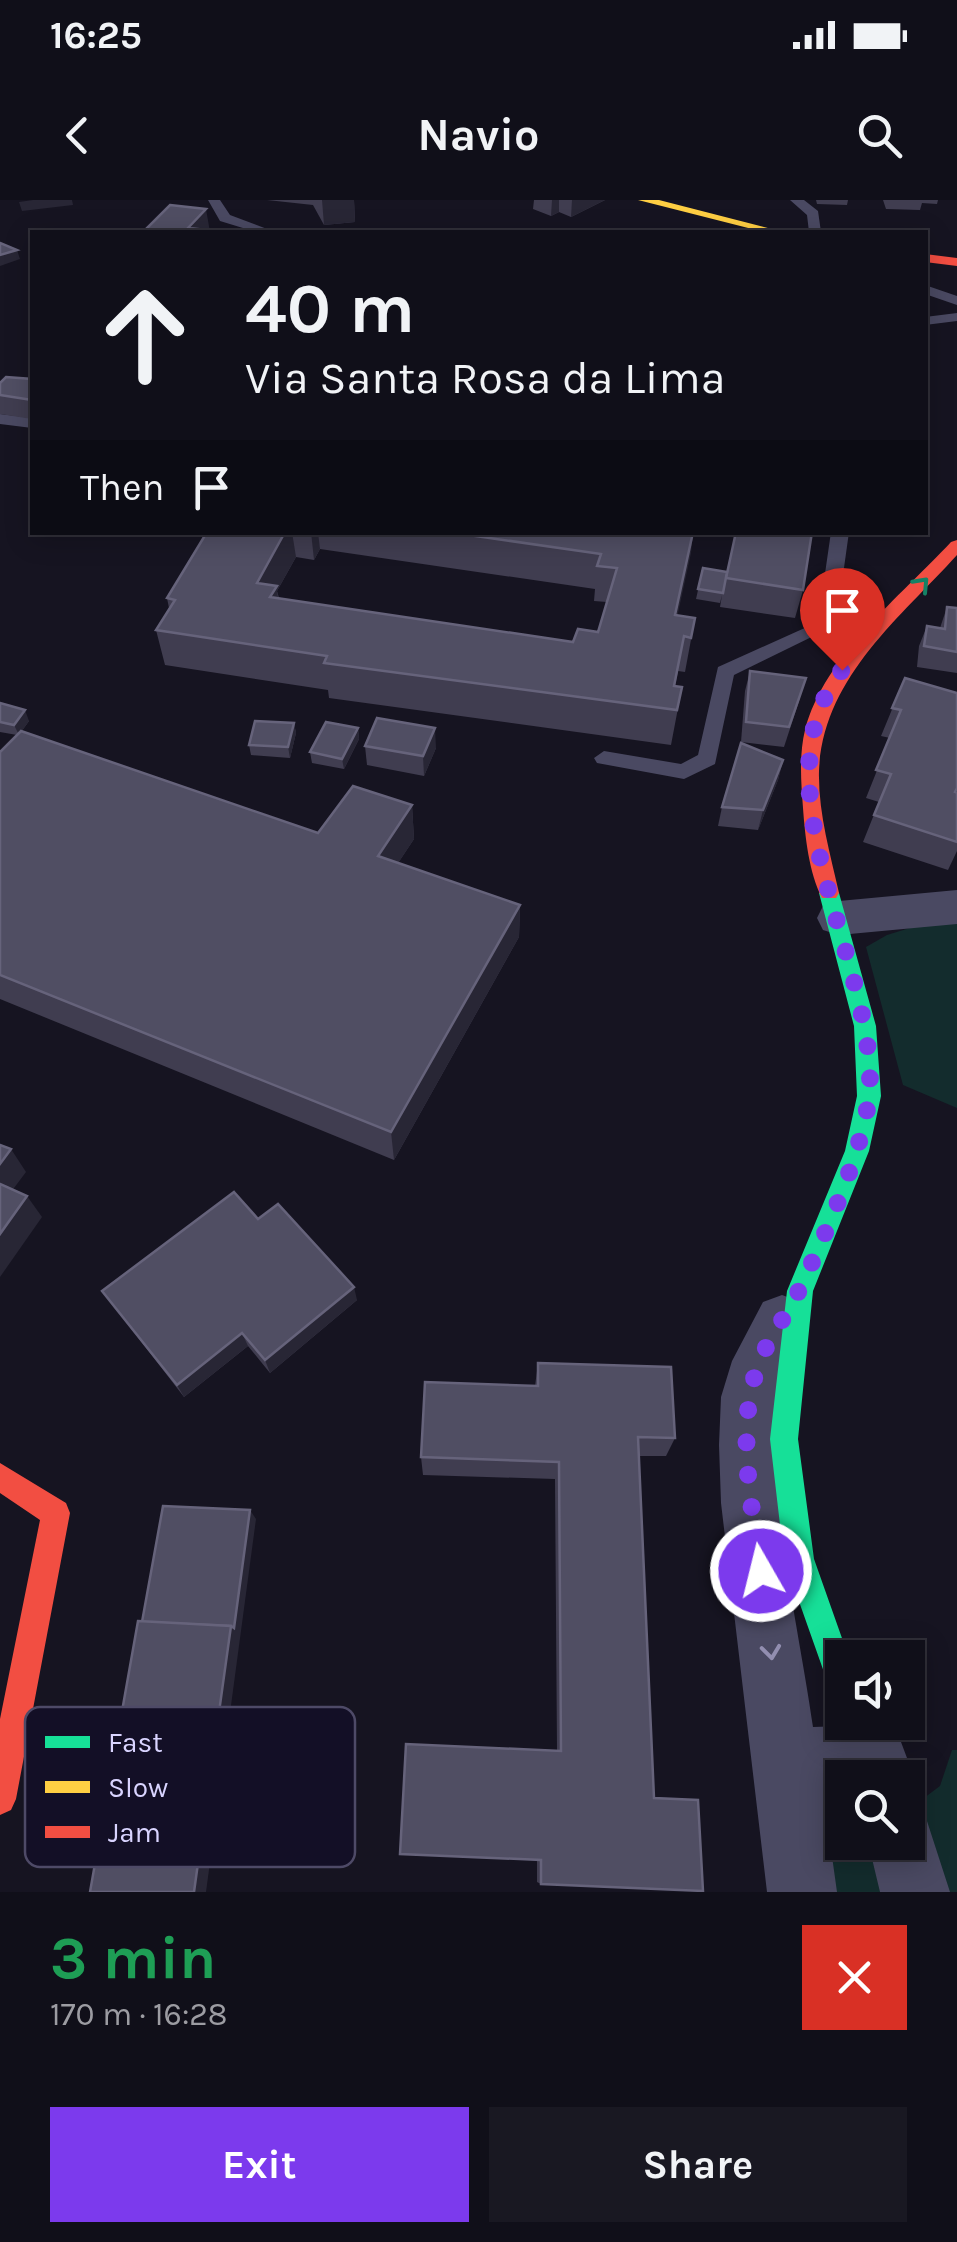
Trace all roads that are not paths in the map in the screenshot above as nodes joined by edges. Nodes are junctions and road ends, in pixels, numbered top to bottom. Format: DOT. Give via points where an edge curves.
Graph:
graph roads {
  1 [pos="214,200"];
  2 [pos="644,200"];
  3 [pos="796,200"];
  4 [pos="262,230"];
  5 [pos="768,230"];
  6 [pos="816,230"];
  7 [pos="928,244"];
  8 [pos="957,246"];
  9 [pos="928,258"];
  10 [pos="957,262"];
  11 [pos="928,290"];
  12 [pos="957,301"];
  13 [pos="957,317"];
  14 [pos="928,322"];
  15 [pos="0,418"];
  16 [pos="30,424"];
  17 [pos="840,535"];
  18 [pos="957,545"];
  19 [pos="604,758"];
  20 [pos="957,907"];
  21 [pos="838,918"];
  22 [pos="800,1288"];
  23 [pos="0,1477"];
  24 [pos="826,1640"];
  25 [pos="872,1753"];
  26 [pos="786,1770"];
  27 [pos="0,1799"];
  28 [pos="907,1860"];
  29 [pos="802,1892"];
  30 [pos="915,1892"];
  1 -- 4 [label="lane" via="225,218"];
  2 -- 5 [label="street"];
  3 -- 6 [label="lane" via="814,214"];
  7 -- 8 [label="street"];
  9 -- 10 [label="street"];
  11 -- 12 [label="lane"];
  13 -- 14 [label="lane"];
  15 -- 16 [label="lane"];
  17 -- 19 [label="lane" via="827,625 725,672 708,759 684,772"];
  21 -- 18 [label="street, one-way" via="812,820 815,716 842,670"];
  20 -- 21 [label="street"];
  21 -- 22 [label="street" via="870,1066 868,1109"];
  22 -- 24 [label="street" via="780,1428 782,1475 804,1584"];
  22 -- 26 [label="street, one-way" via="760,1360 748,1445"];
  23 -- 27 [label="street" via="56,1513"];
  25 -- 26 [label="street"];
  26 -- 29 [label="street"];
  28 -- 30 [label="street"];
}
